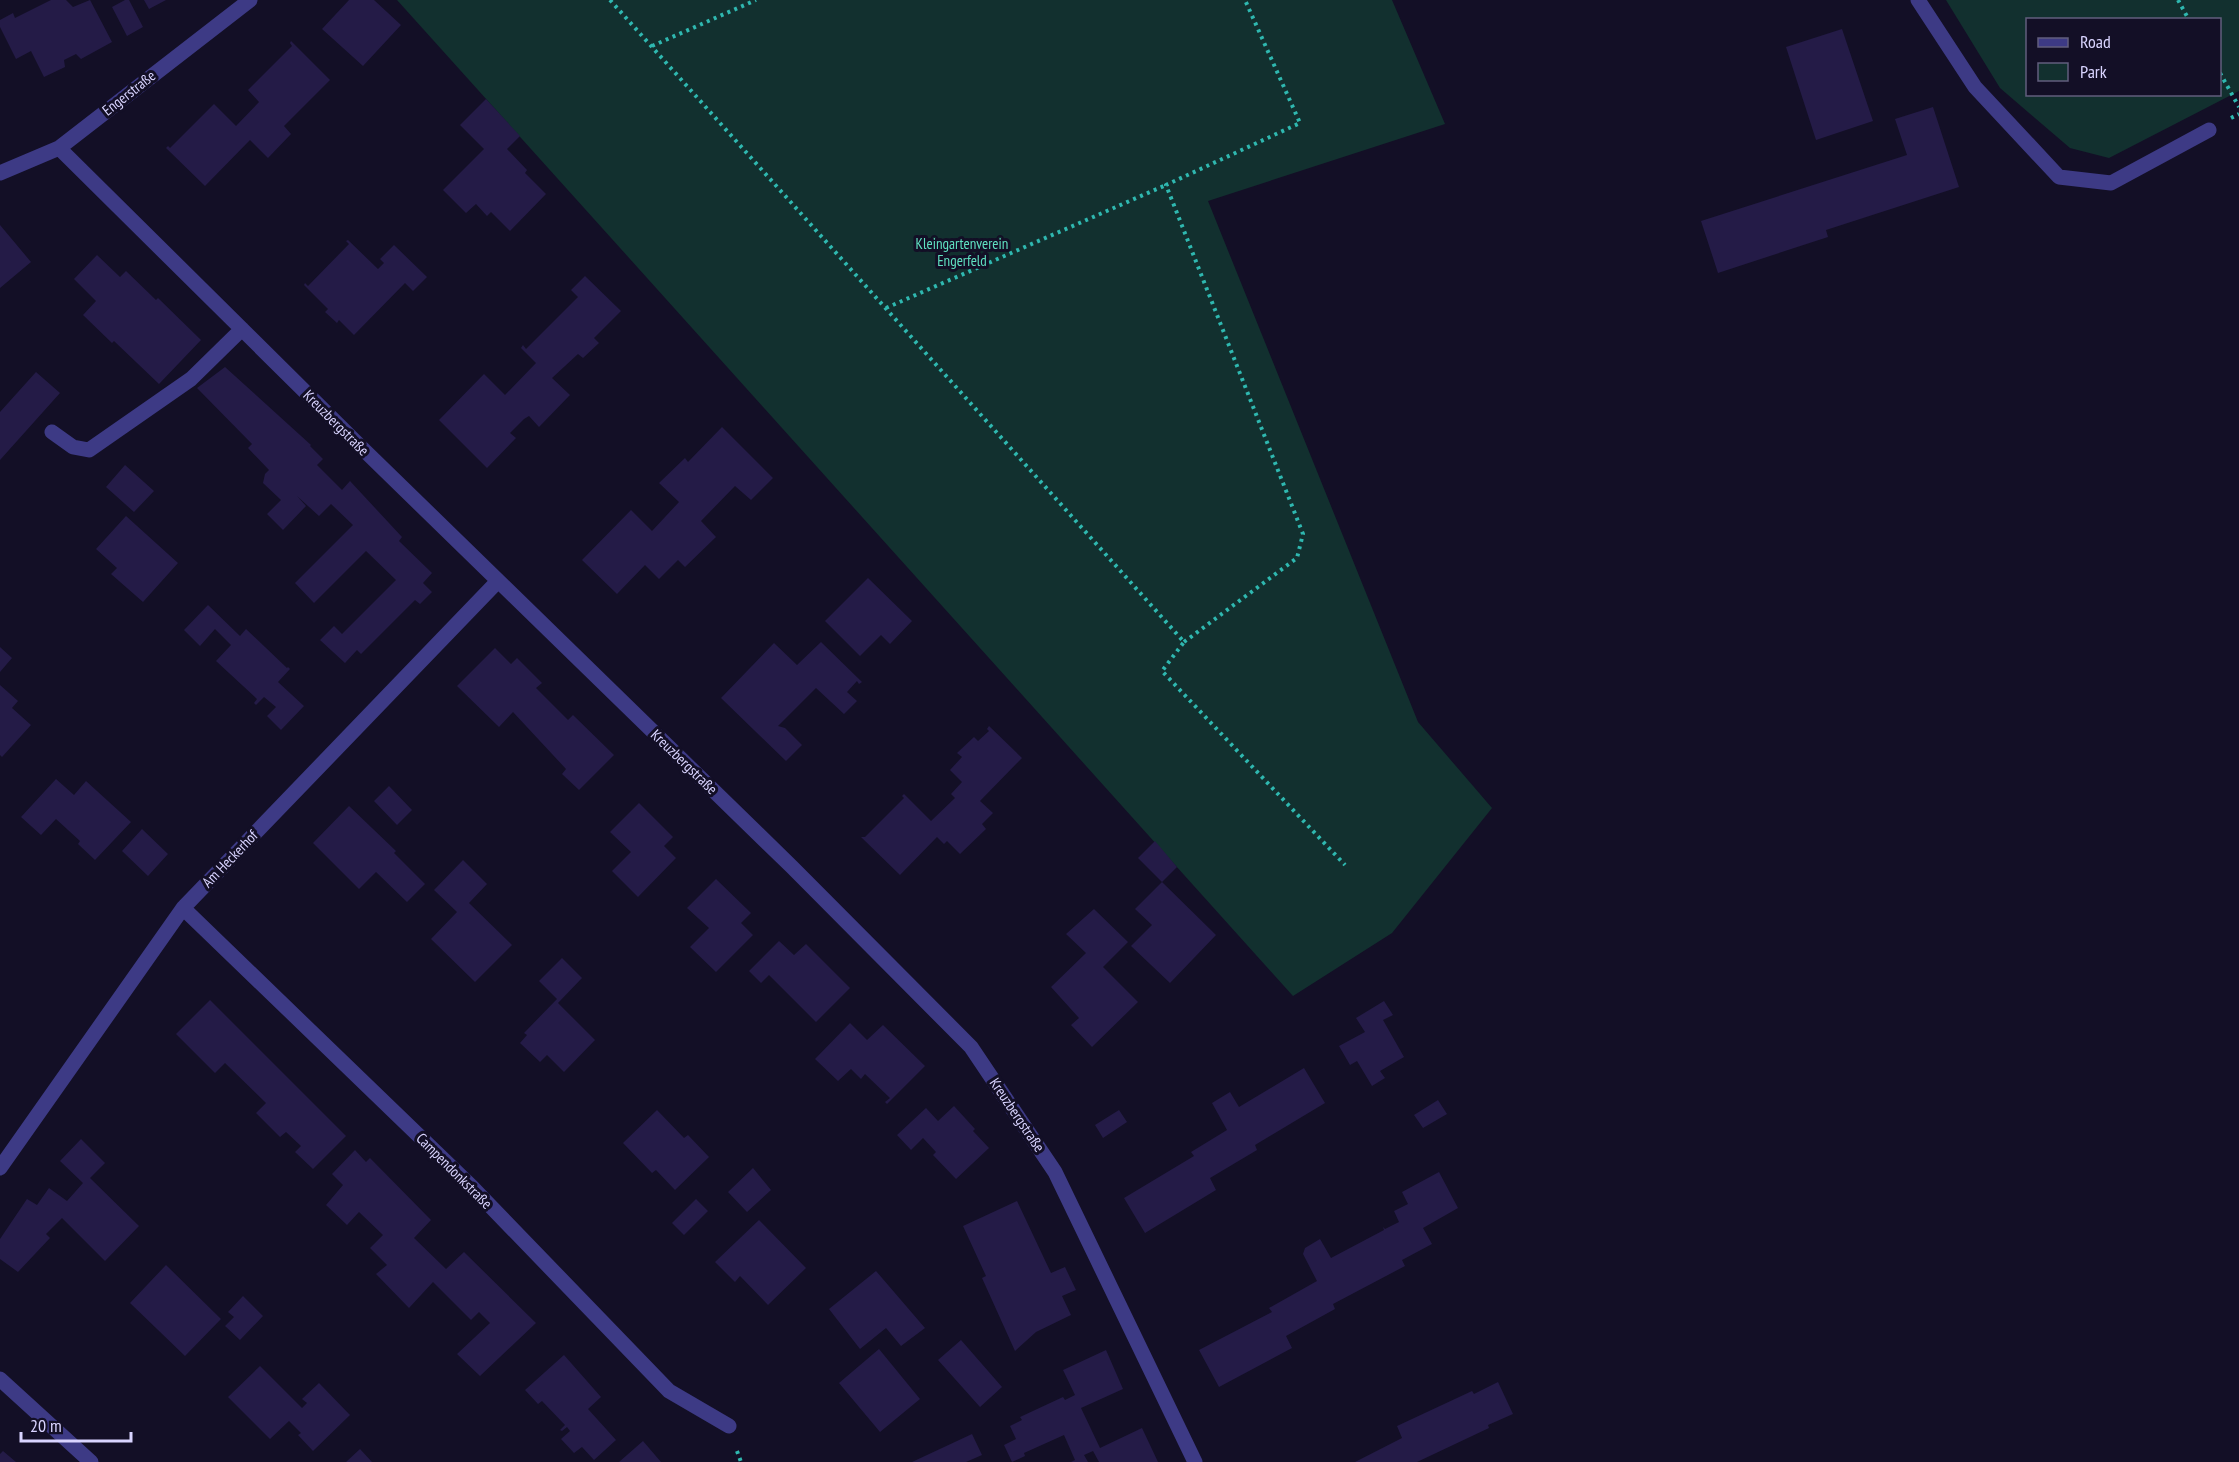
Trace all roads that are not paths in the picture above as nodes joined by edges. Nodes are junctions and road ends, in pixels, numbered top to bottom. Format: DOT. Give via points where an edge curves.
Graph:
graph roads {
  1 [pos="250,0"];
  2 [pos="1918,0"];
  3 [pos="2210,130"];
  4 [pos="59,148"];
  5 [pos="0,173"];
  6 [pos="242,329"];
  7 [pos="52,432"];
  8 [pos="498,580"];
  9 [pos="183,908"];
  10 [pos="0,1168"];
  11 [pos="0,1379"];
  12 [pos="729,1426"];
  13 [pos="91,1462"];
  14 [pos="1195,1462"];
  1 -- 4 [label="street, Engerstraße"];
  2 -- 3 [label="street" via="1975,87 2059,177 2111,183"];
  4 -- 5 [label="street, Engerstraße"];
  4 -- 6 [label="street, Kreuzbergstraße"];
  6 -- 7 [label="street" via="191,379 89,450 73,447"];
  6 -- 8 [label="street, Kreuzbergstraße"];
  8 -- 9 [label="street, Am Heckerhof"];
  8 -- 14 [label="street, Kreuzbergstraße" via="971,1047 1055,1173"];
  9 -- 10 [label="street, Am Heckerhof"];
  9 -- 12 [label="street, Campendonkstraße" via="472,1186 669,1391"];
  11 -- 13 [label="street"];
}
